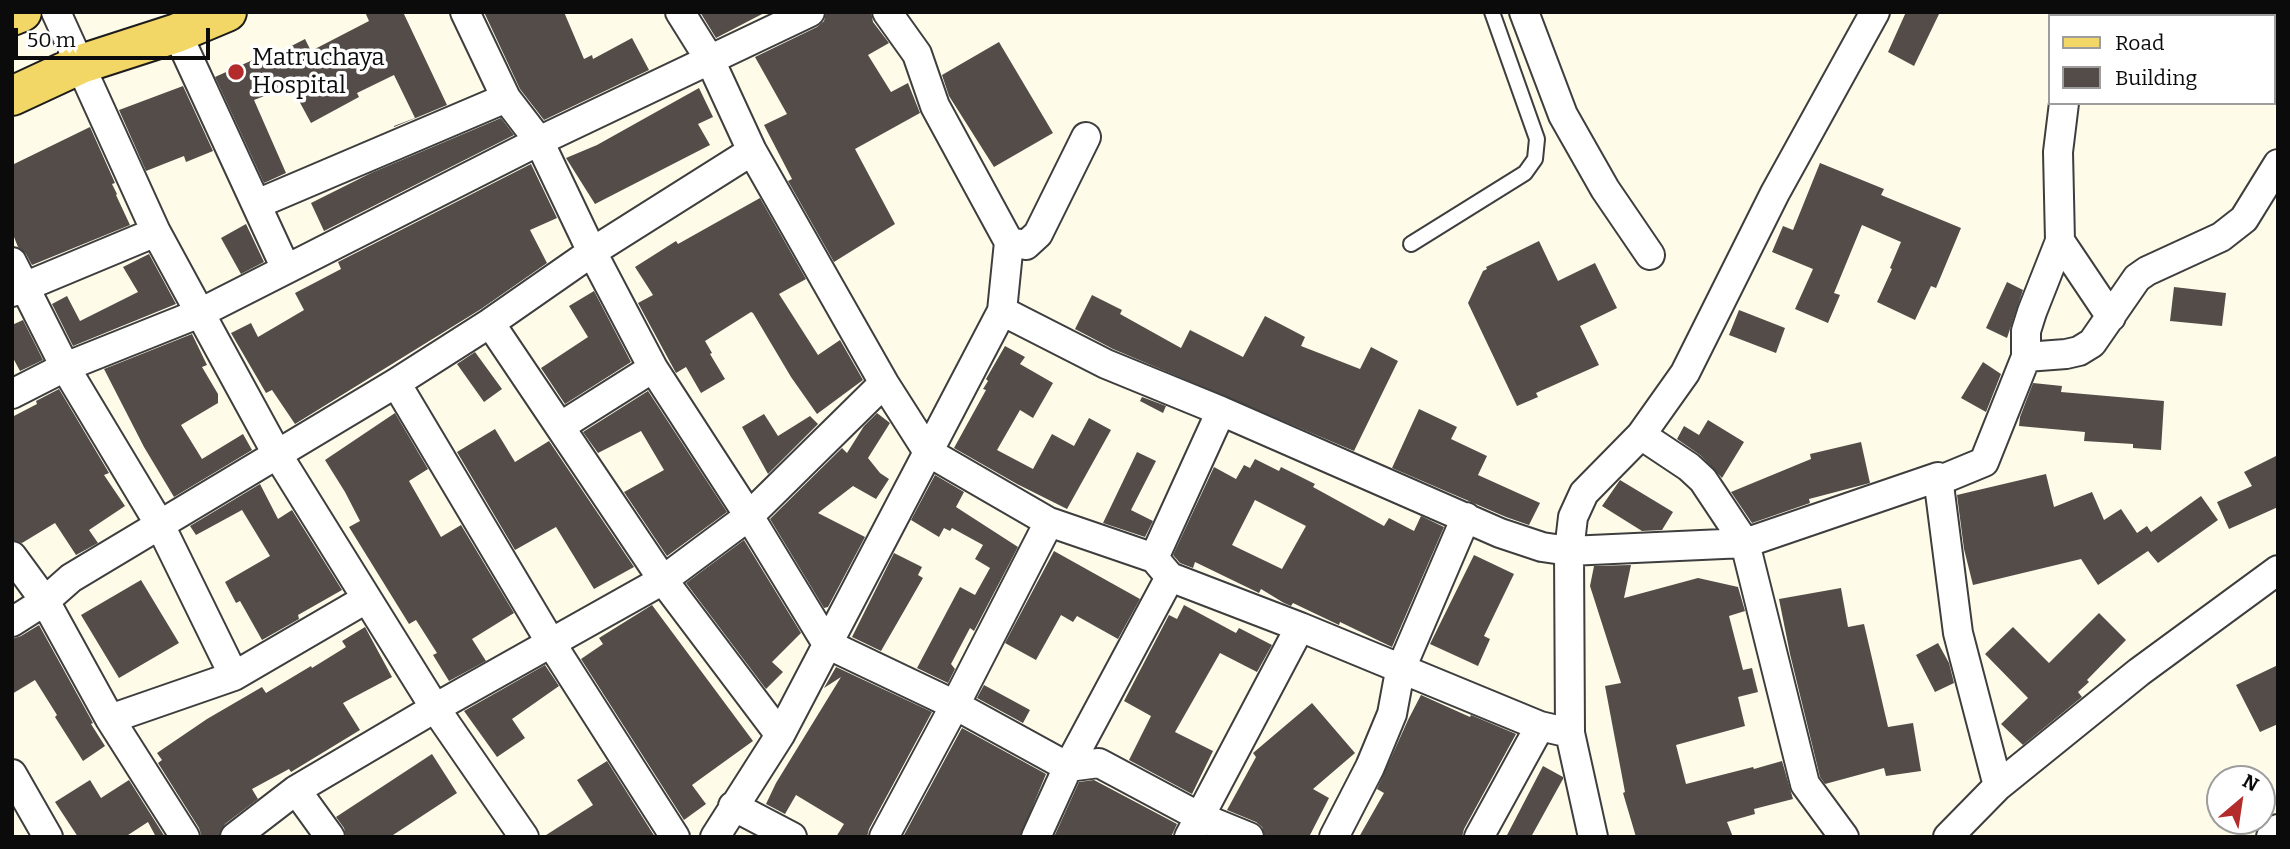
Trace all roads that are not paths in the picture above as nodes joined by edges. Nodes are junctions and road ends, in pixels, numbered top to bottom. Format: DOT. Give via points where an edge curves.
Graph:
graph roads {
  1 [pos="22,12"];
  2 [pos="56,12"];
  3 [pos="227,12"];
  4 [pos="465,12"];
  5 [pos="680,12"];
  6 [pos="810,12"];
  7 [pos="887,12"];
  8 [pos="1492,12"];
  9 [pos="1524,12"];
  10 [pos="1875,12"];
  11 [pos="12,16"];
  12 [pos="177,33"];
  13 [pos="710,60"];
  14 [pos="81,64"];
  15 [pos="12,96"];
  16 [pos="506,99"];
  17 [pos="2064,105"];
  18 [pos="1086,137"];
  19 [pos="539,141"];
  20 [pos="752,151"];
  21 [pos="2278,164"];
  22 [pos="257,204"];
  23 [pos="156,232"];
  24 [pos="2060,240"];
  25 [pos="1009,242"];
  26 [pos="1411,244"];
  27 [pos="592,252"];
  28 [pos="1650,255"];
  29 [pos="286,269"];
  30 [pos="2082,273"];
  31 [pos="2137,278"];
  32 [pos="16,280"];
  33 [pos="1002,311"];
  34 [pos="200,313"];
  35 [pos="2111,317"];
  36 [pos="490,323"];
  37 [pos="2026,357"];
  38 [pos="65,367"];
  39 [pos="653,368"];
  40 [pos="396,383"];
  41 [pos="884,383"];
  42 [pos="12,394"];
  43 [pos="1221,411"];
  44 [pos="561,426"];
  45 [pos="1641,435"];
  46 [pos="928,452"];
  47 [pos="277,454"];
  48 [pos="1938,481"];
  49 [pos="749,516"];
  50 [pos="1465,517"];
  51 [pos="1049,522"];
  52 [pos="160,525"];
  53 [pos="1745,543"];
  54 [pos="1569,551"];
  55 [pos="12,556"];
  56 [pos="1162,567"];
  57 [pos="2278,570"];
  58 [pos="663,580"];
  59 [pos="366,599"];
  60 [pos="45,601"];
  61 [pos="12,622"];
  62 [pos="1300,627"];
  63 [pos="551,643"];
  64 [pos="827,644"];
  65 [pos="1400,671"];
  66 [pos="234,676"];
  67 [pos="955,705"];
  68 [pos="435,708"];
  69 [pos="110,719"];
  70 [pos="1540,726"];
  71 [pos="1570,733"];
  72 [pos="780,735"];
  73 [pos="1068,767"];
  74 [pos="12,774"];
  75 [pos="1998,786"];
  76 [pos="296,790"];
  77 [pos="733,806"];
  78 [pos="1194,827"];
  79 [pos="48,837"];
  80 [pos="186,837"];
  81 [pos="235,837"];
  82 [pos="330,837"];
  83 [pos="524,837"];
  84 [pos="675,837"];
  85 [pos="716,837"];
  86 [pos="792,837"];
  87 [pos="884,837"];
  88 [pos="1035,837"];
  89 [pos="1249,837"];
  90 [pos="1335,837"];
  91 [pos="1479,837"];
  92 [pos="1593,837"];
  93 [pos="1844,837"];
  94 [pos="1948,837"];
  1 -- 11 [label="main road"];
  2 -- 14 [label="street"];
  3 -- 12 [label="main road"];
  4 -- 16 [label="street"];
  5 -- 13 [label="street"];
  6 -- 13 [label="street"];
  7 -- 25 [label="street" via="917,54 935,106"];
  8 -- 26 [label="lane" via="1537,139 1535,159 1525,173"];
  9 -- 28 [label="street" via="1563,115"];
  10 -- 45 [label="street" via="1775,193 1685,373"];
  12 -- 14 [label="main road"];
  12 -- 22 [label="street"];
  13 -- 19 [label="street"];
  13 -- 20 [label="street"];
  14 -- 15 [label="main road"];
  14 -- 23 [label="street"];
  16 -- 19 [label="street"];
  16 -- 22 [label="street"];
  17 -- 24 [label="street"];
  18 -- 25 [label="street" via="1038,234 1026,245"];
  19 -- 27 [label="street"];
  19 -- 29 [label="street"];
  20 -- 27 [label="street"];
  20 -- 41 [label="street"];
  21 -- 31 [label="street" via="2253,208 2234,229"];
  22 -- 29 [label="street"];
  23 -- 32 [label="street"];
  23 -- 34 [label="street"];
  24 -- 30 [label="street"];
  24 -- 37 [label="street" via="2026,331"];
  25 -- 33 [label="street"];
  27 -- 36 [label="street"];
  27 -- 39 [label="street"];
  29 -- 34 [label="street"];
  30 -- 31 [label="street"];
  30 -- 35 [label="street"];
  31 -- 35 [label="street"];
  32 -- 38 [label="street"];
  33 -- 43 [label="street" via="1106,364"];
  33 -- 46 [label="street"];
  34 -- 38 [label="street"];
  34 -- 47 [label="street"];
  35 -- 37 [label="street" via="2086,348"];
  36 -- 40 [label="street"];
  36 -- 44 [label="street"];
  37 -- 48 [label="street" via="1984,462"];
  38 -- 42 [label="street"];
  38 -- 52 [label="street"];
  39 -- 44 [label="street"];
  39 -- 49 [label="street"];
  40 -- 47 [label="street"];
  40 -- 63 [label="street"];
  41 -- 46 [label="street"];
  41 -- 49 [label="street"];
  43 -- 50 [label="street"];
  43 -- 56 [label="street"];
  44 -- 58 [label="street"];
  45 -- 53 [label="street" via="1703,480"];
  45 -- 54 [label="street" via="1584,493 1573,517"];
  46 -- 51 [label="street"];
  46 -- 64 [label="street"];
  47 -- 52 [label="street"];
  47 -- 59 [label="street"];
  48 -- 53 [label="street" via="1938,477"];
  48 -- 75 [label="street" via="1958,633"];
  49 -- 58 [label="street"];
  49 -- 64 [label="street"];
  50 -- 54 [label="street" via="1542,547"];
  50 -- 65 [label="street"];
  51 -- 56 [label="street"];
  51 -- 67 [label="street"];
  52 -- 60 [label="street" via="71,578"];
  52 -- 66 [label="street"];
  53 -- 54 [label="street"];
  53 -- 93 [label="street" via="1805,784"];
  54 -- 71 [label="street"];
  55 -- 60 [label="street"];
  56 -- 62 [label="street"];
  56 -- 73 [label="street"];
  57 -- 75 [label="street" via="2139,672"];
  58 -- 63 [label="street"];
  58 -- 72 [label="street"];
  59 -- 66 [label="street"];
  59 -- 68 [label="street"];
  60 -- 61 [label="street"];
  60 -- 69 [label="street"];
  62 -- 65 [label="street"];
  62 -- 78 [label="street"];
  63 -- 68 [label="street"];
  63 -- 84 [label="street"];
  64 -- 67 [label="street"];
  64 -- 72 [label="street"];
  65 -- 70 [label="street"];
  65 -- 90 [label="street" via="1392,714"];
  66 -- 69 [label="street"];
  67 -- 73 [label="street"];
  67 -- 87 [label="street"];
  68 -- 76 [label="street"];
  68 -- 83 [label="street"];
  69 -- 80 [label="street"];
  70 -- 71 [label="street"];
  70 -- 91 [label="street"];
  71 -- 92 [label="street"];
  72 -- 77 [label="street"];
  73 -- 78 [label="street" via="1098,763"];
  73 -- 88 [label="street"];
  74 -- 79 [label="street"];
  75 -- 94 [label="street"];
  76 -- 81 [label="street"];
  76 -- 82 [label="street"];
  77 -- 85 [label="street"];
  77 -- 86 [label="street"];
  78 -- 89 [label="street"];
}
